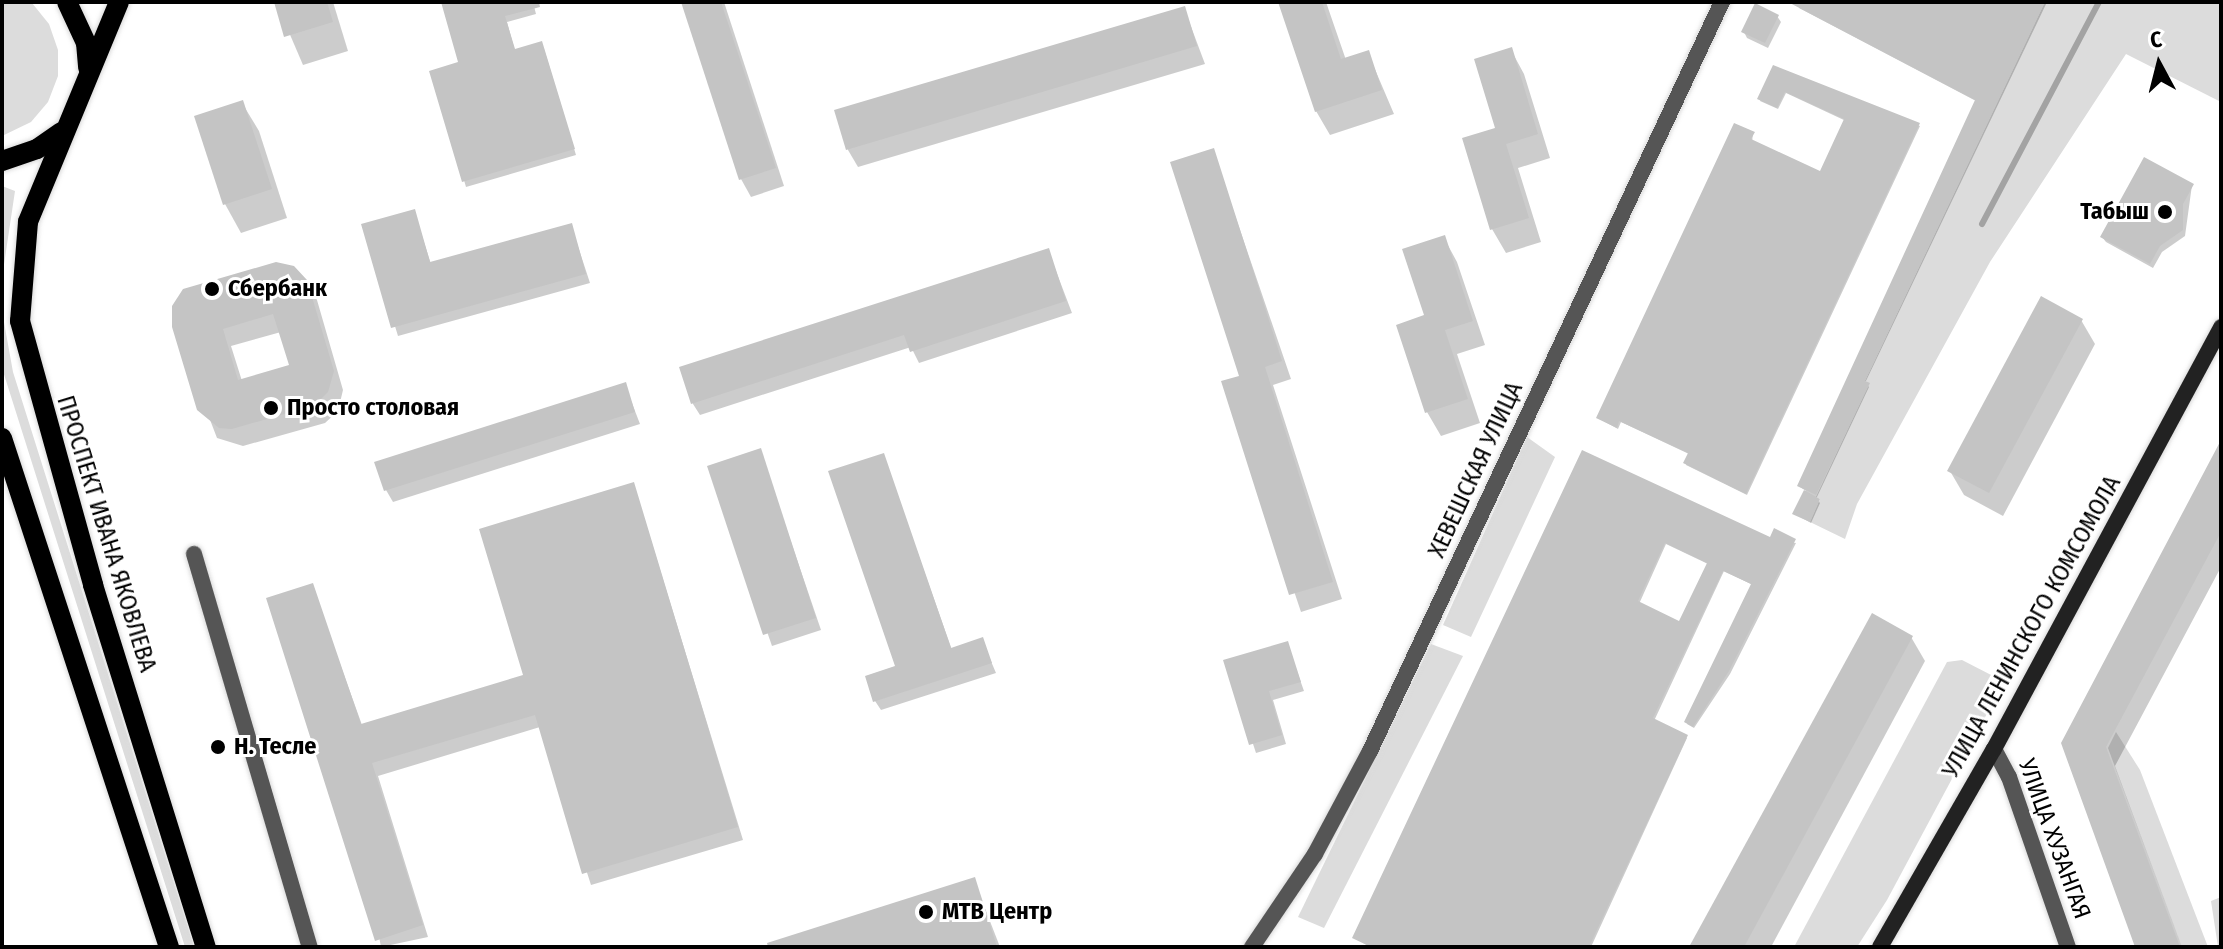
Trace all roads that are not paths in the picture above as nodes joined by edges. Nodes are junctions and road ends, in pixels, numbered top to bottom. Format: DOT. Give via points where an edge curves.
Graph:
graph roads {
  1 [pos="67,2"];
  2 [pos="119,2"];
  3 [pos="1722,2"];
  4 [pos="89,72"];
  5 [pos="61,132"];
  6 [pos="2,161"];
  7 [pos="2221,327"];
  8 [pos="2,438"];
  9 [pos="194,554"];
  10 [pos="1994,749"];
  11 [pos="169,947"];
  12 [pos="206,947"];
  13 [pos="310,947"];
  14 [pos="1252,947"];
  15 [pos="1880,947"];
  16 [pos="2068,947"];
  1 -- 4 [label="main road" via="86,43"];
  2 -- 4 [label="main road, ПРОСПЕКТ ИВАНА ЯКОВЛЕВА"];
  3 -- 14 [label="street, ХЕВЕШСКАЯ УЛИЦА" via="1370,751 1315,854"];
  4 -- 5 [label="main road, ПРОСПЕКТ ИВАНА ЯКОВЛЕВА"];
  5 -- 6 [label="main road" via="37,149"];
  5 -- 12 [label="main road, ПРОСПЕКТ ИВАНА ЯКОВЛЕВА" via="41,182 22,256 20,321 26,359"];
  7 -- 10 [label="main road, УЛИЦА ЛЕНИНСКОГО КОМСОМОЛА"];
  8 -- 11 [label="main road"];
  9 -- 13 [label="street"];
  10 -- 15 [label="main road, УЛИЦА ЛЕНИНСКОГО КОМСОМОЛА"];
  10 -- 16 [label="street, УЛИЦА ХУЗАНГАЯ" via="2009,777"];
}
